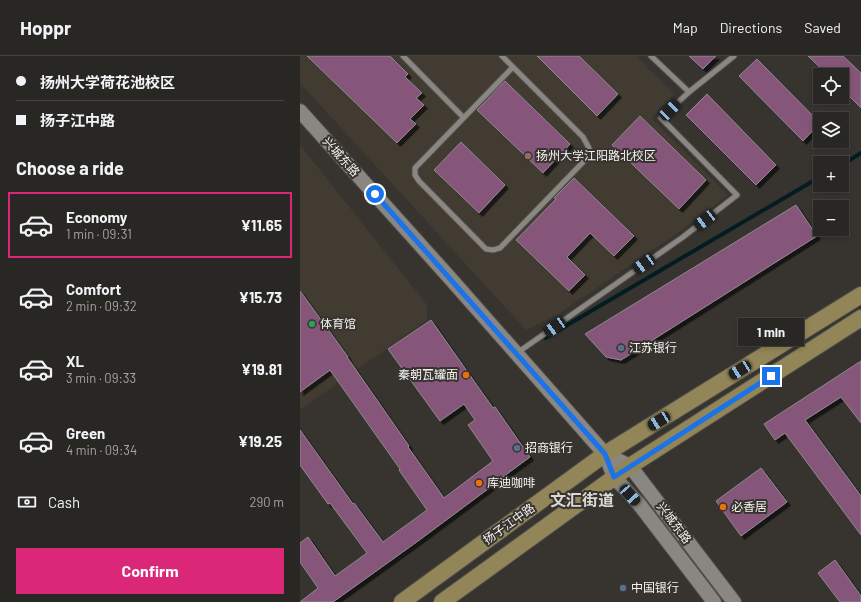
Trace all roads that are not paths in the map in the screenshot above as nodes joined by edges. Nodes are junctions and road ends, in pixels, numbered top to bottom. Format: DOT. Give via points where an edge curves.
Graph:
graph roads {
  1 [pos="403,56"];
  2 [pos="502,56"];
  3 [pos="651,56"];
  4 [pos="734,56"];
  5 [pos="513,67"];
  6 [pos="689,92"];
  7 [pos="300,111"];
  8 [pos="463,117"];
  9 [pos="861,295"];
  10 [pos="861,318"];
  11 [pos="517,354"];
  12 [pos="605,454"];
  13 [pos="630,466"];
  14 [pos="614,477"];
  15 [pos="402,602"];
  16 [pos="442,602"];
  17 [pos="714,602"];
  18 [pos="734,602"];
  1 -- 8 [label="lane"];
  2 -- 5 [label="lane"];
  3 -- 6 [label="lane"];
  4 -- 6 [label="lane"];
  5 -- 8 [label="lane"];
  5 -- 8 [label="lane" via="583,137 589,148 586,159 500,248 493,250 486,249 415,175 415,168"];
  6 -- 11 [label="lane" via="661,118 737,196"];
  7 -- 11 [label="street, 兴城东路"];
  9 -- 12 [label="main road, 扬子江中路"];
  10 -- 13 [label="main road, 扬子江中路"];
  11 -- 12 [label="street, 兴城东路"];
  12 -- 13 [label="street, 兴城东路"];
  12 -- 14 [label="street, 兴城东路"];
  12 -- 15 [label="main road, 扬子江中路"];
  13 -- 14 [label="main road, 扬子江中路"];
  13 -- 18 [label="street, 兴城东路"];
  14 -- 16 [label="main road, 扬子江中路"];
  14 -- 17 [label="street, 兴城东路" via="639,504"];
}
